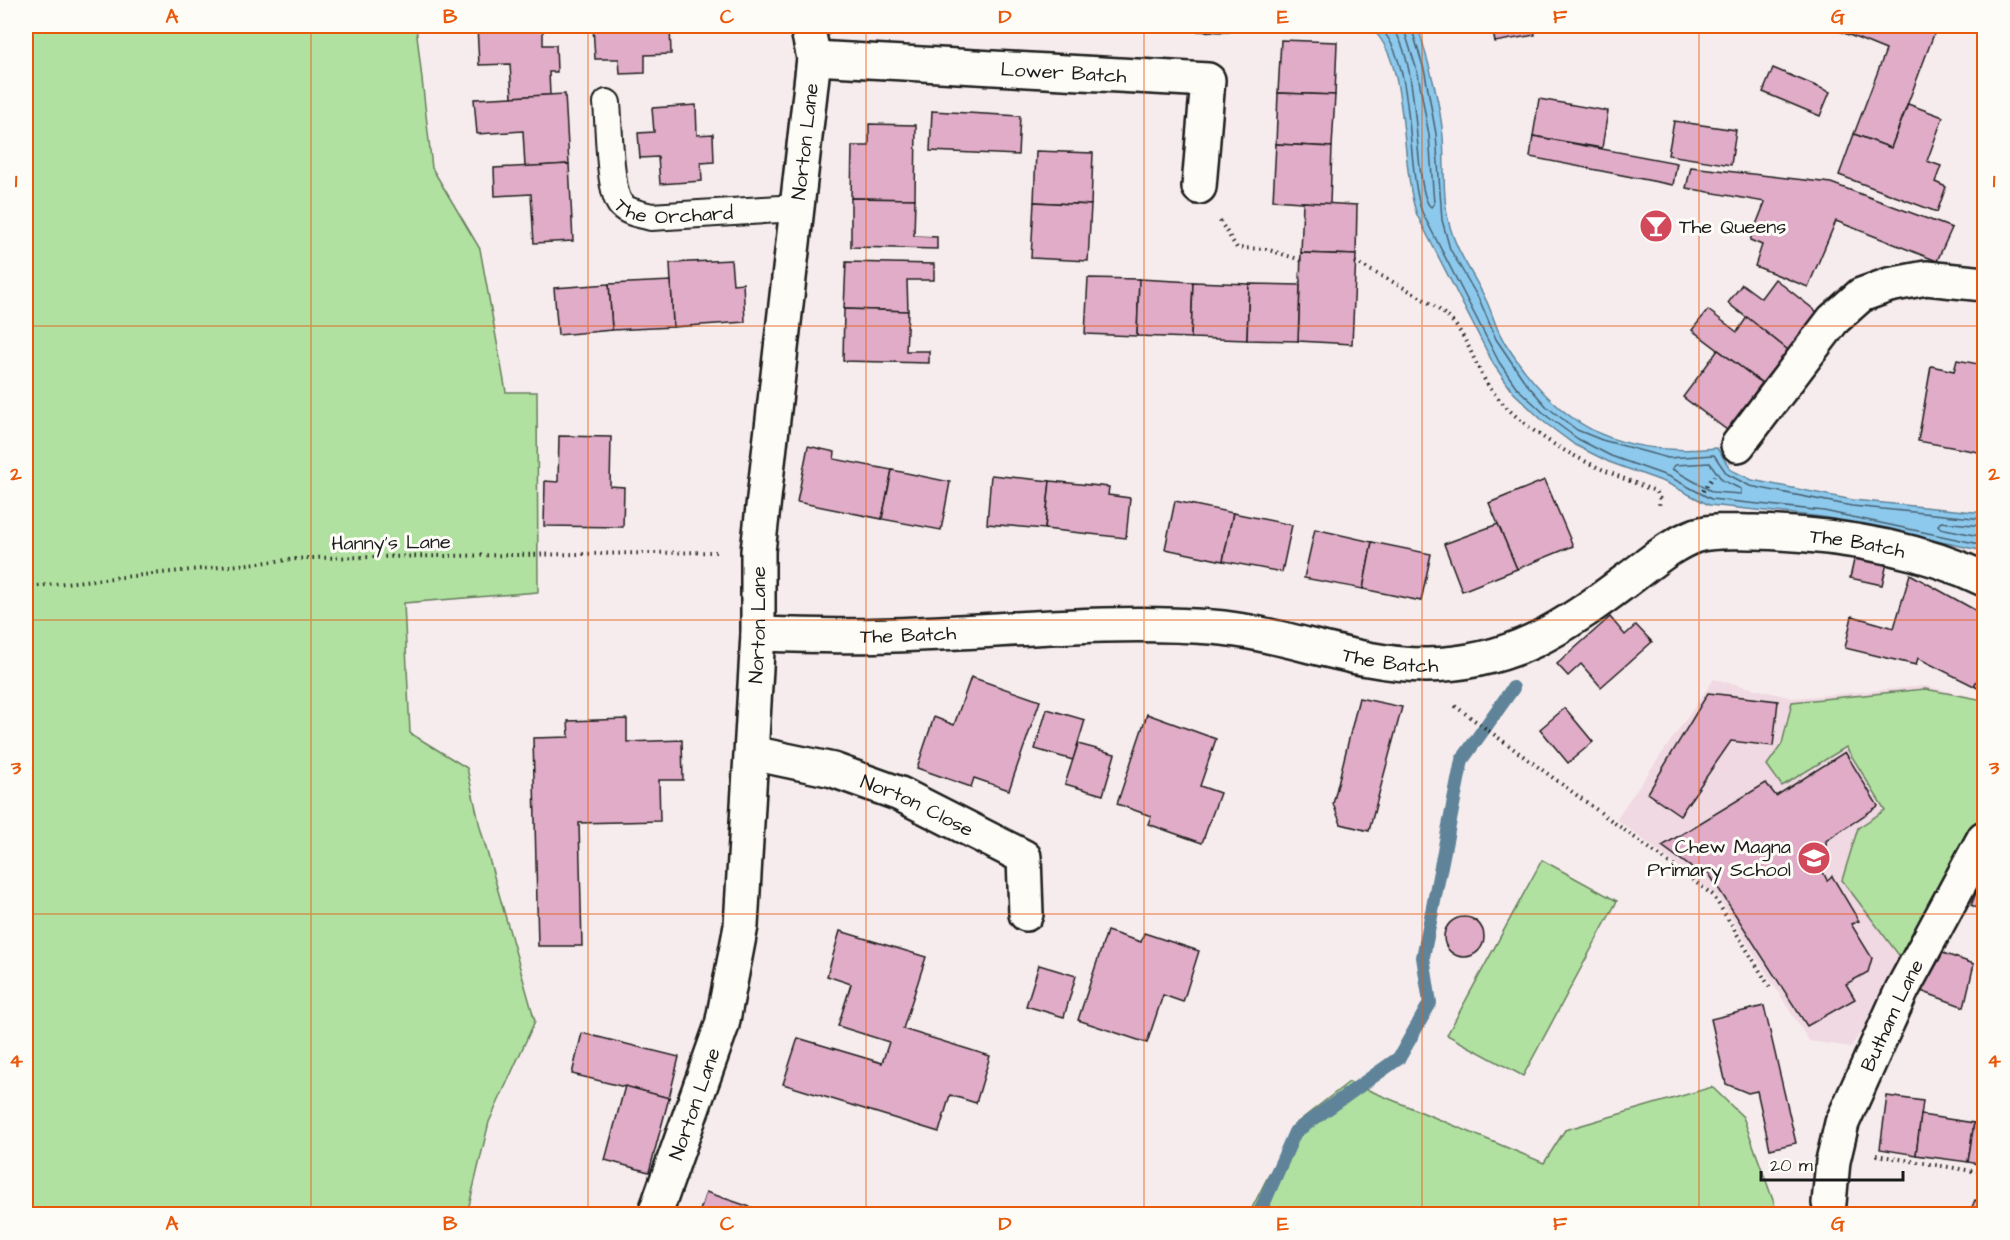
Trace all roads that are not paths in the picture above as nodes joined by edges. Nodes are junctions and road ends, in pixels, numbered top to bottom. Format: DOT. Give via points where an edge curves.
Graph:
graph roads {
  1 [pos="807,26"];
  2 [pos="814,58"];
  3 [pos="607,103"];
  4 [pos="1199,187"];
  5 [pos="797,208"];
  6 [pos="1984,285"];
  7 [pos="1738,445"];
  8 [pos="1984,579"];
  9 [pos="758,634"];
  10 [pos="752,753"];
  11 [pos="1984,838"];
  12 [pos="1026,914"];
  13 [pos="1829,1209"];
  14 [pos="655,1215"];
  1 -- 2 [label="street, Norton Lane"];
  2 -- 4 [label="street, Lower Batch" via="1208,80"];
  2 -- 5 [label="street, Norton Lane"];
  3 -- 5 [label="lane, The Orchard" via="613,184 620,205 651,217"];
  5 -- 9 [label="street, Norton Lane" via="758,551"];
  6 -- 7 [label="street" via="1926,278 1861,295 1833,320"];
  8 -- 9 [label="street, The Batch" via="1909,553 1809,534 1726,531 1697,536 1668,550 1567,625 1519,649 1465,662 1424,665 1365,658 1216,627 1121,623 890,636"];
  9 -- 10 [label="street, Norton Lane"];
  10 -- 12 [label="street, Norton Close" via="833,770 900,795 1024,857"];
  10 -- 14 [label="street, Norton Lane" via="741,926 722,1025"];
  11 -- 13 [label="street, Butham Lane" via="1902,990 1842,1123"];
}
